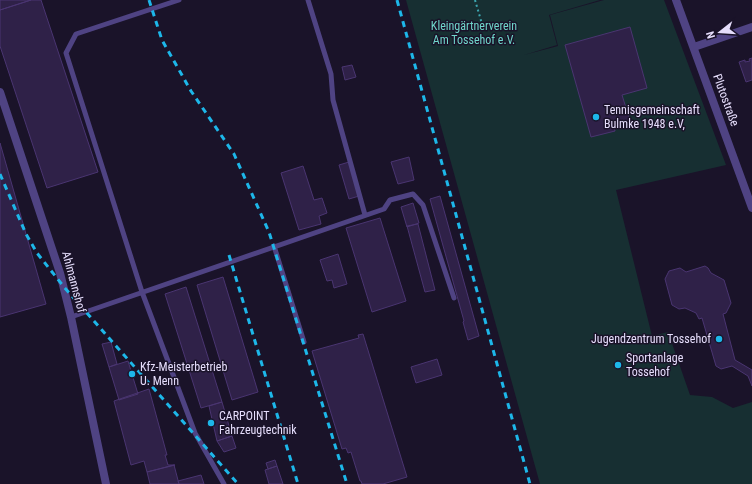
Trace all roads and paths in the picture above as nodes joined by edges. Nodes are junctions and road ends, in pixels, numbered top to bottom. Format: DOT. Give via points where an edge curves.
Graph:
graph roads {
  1 [pos="179,0"];
  2 [pos="308,0"];
  3 [pos="475,0"];
  4 [pos="676,0"];
  5 [pos="482,24"];
  6 [pos="752,27"];
  7 [pos="694,47"];
  8 [pos="0,92"];
  9 [pos="752,208"];
  10 [pos="365,215"];
  11 [pos="274,246"];
  12 [pos="142,292"];
  13 [pos="454,298"];
  14 [pos="72,317"];
  15 [pos="304,342"];
  16 [pos="106,484"];
  17 [pos="224,484"];
  1 -- 12 [label="lane" via="76,34 66,53"];
  2 -- 10 [label="lane" via="331,74 333,100"];
  3 -- 5 [label="path"];
  4 -- 7 [label="street, Plutostraße"];
  6 -- 7 [label="street"];
  7 -- 9 [label="street, Plutostraße"];
  8 -- 14 [label="street, Ahlmannshof" via="60,272"];
  10 -- 11 [label="lane"];
  10 -- 13 [label="lane" via="384,209 390,200 413,194 418,198 423,205"];
  11 -- 12 [label="lane"];
  11 -- 15 [label="lane"];
  12 -- 14 [label="lane"];
  12 -- 17 [label="lane" via="196,433"];
  14 -- 16 [label="street, Ahlmannshof"];
}
